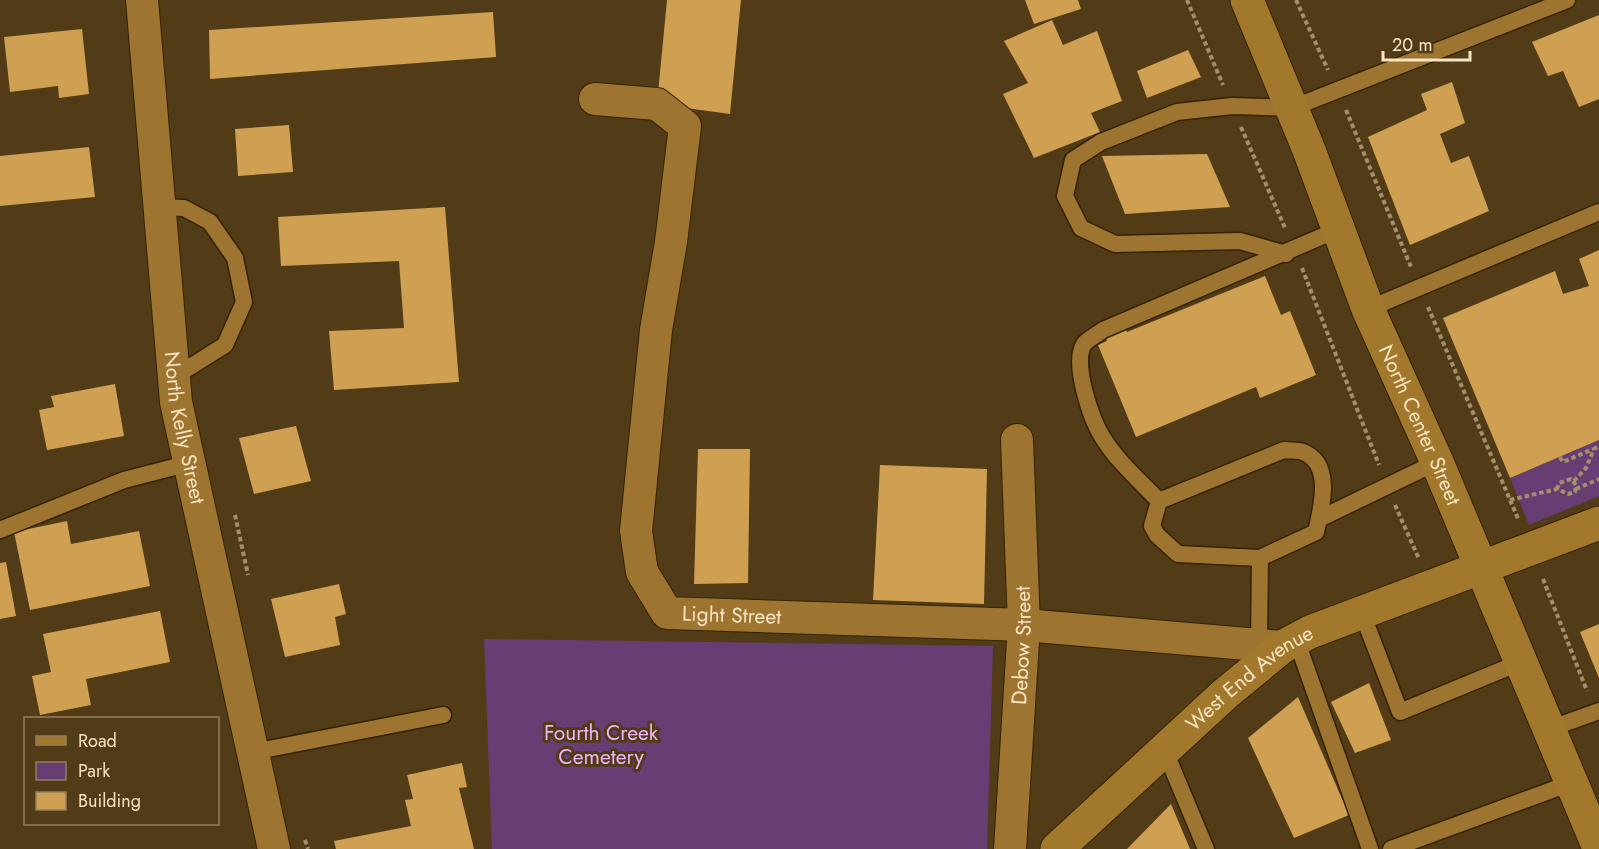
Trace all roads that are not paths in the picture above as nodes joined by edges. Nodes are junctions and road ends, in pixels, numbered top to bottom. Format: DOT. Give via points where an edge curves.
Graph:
graph roads {
  1 [pos="142,0"];
  2 [pos="1247,0"];
  3 [pos="1567,0"];
  4 [pos="595,99"];
  5 [pos="1292,108"];
  6 [pos="160,207"];
  7 [pos="1599,212"];
  8 [pos="1337,230"];
  9 [pos="1290,252"];
  10 [pos="1368,309"];
  11 [pos="174,377"];
  12 [pos="1017,440"];
  13 [pos="1437,462"];
  14 [pos="190,463"];
  15 [pos="1158,501"];
  16 [pos="1319,519"];
  17 [pos="1599,523"];
  18 [pos="0,530"];
  19 [pos="1260,558"];
  20 [pos="1481,569"];
  21 [pos="1362,612"];
  22 [pos="1024,625"];
  23 [pos="1279,644"];
  24 [pos="1521,662"];
  25 [pos="1599,711"];
  26 [pos="443,715"];
  27 [pos="1549,729"];
  28 [pos="1165,751"];
  29 [pos="253,752"];
  30 [pos="1571,783"];
  31 [pos="1599,848"];
  32 [pos="274,849"];
  33 [pos="1010,849"];
  34 [pos="1057,849"];
  35 [pos="1206,849"];
  36 [pos="1370,849"];
  37 [pos="1391,849"];
  1 -- 6 [label="street, North Kelly Street"];
  2 -- 5 [label="main road, North Center Street"];
  3 -- 5 [label="lane"];
  4 -- 22 [label="street, Light Street" via="657,104 685,126 656,330 636,531 642,572 667,614"];
  5 -- 8 [label="main road, North Center Street"];
  5 -- 9 [label="lane" via="1232,106 1177,112 1101,142 1073,160 1065,196 1081,228 1114,244 1240,241"];
  6 -- 11 [label="street, North Kelly Street"];
  6 -- 11 [label="lane" via="184,208 210,222 235,258 244,302 225,345"];
  7 -- 10 [label="lane"];
  8 -- 9 [label="lane"];
  8 -- 10 [label="main road, North Center Street"];
  9 -- 15 [label="lane" via="1103,330 1085,344 1080,373 1101,435"];
  10 -- 13 [label="main road, North Center Street"];
  11 -- 14 [label="street, North Kelly Street"];
  12 -- 22 [label="street, Debow Street"];
  13 -- 16 [label="lane"];
  13 -- 20 [label="main road, North Center Street"];
  14 -- 18 [label="lane" via="124,480"];
  14 -- 29 [label="street, North Kelly Street"];
  15 -- 16 [label="lane" via="1284,450 1304,452 1318,464 1324,485"];
  15 -- 19 [label="lane" via="1152,526 1178,554"];
  16 -- 19 [label="lane" via="1316,532"];
  17 -- 20 [label="main road, West End Avenue"];
  19 -- 23 [label="lane"];
  20 -- 21 [label="main road, West End Avenue"];
  20 -- 24 [label="main road, North Center Street"];
  21 -- 23 [label="main road, West End Avenue"];
  21 -- 24 [label="lane" via="1400,712"];
  22 -- 23 [label="street, Light Street"];
  22 -- 33 [label="street, Debow Street"];
  23 -- 28 [label="main road, West End Avenue"];
  23 -- 36 [label="lane"];
  24 -- 27 [label="main road, North Center Street"];
  25 -- 27 [label="lane"];
  26 -- 29 [label="lane"];
  27 -- 30 [label="main road, North Center Street"];
  28 -- 34 [label="main road, West End Avenue"];
  28 -- 35 [label="lane"];
  29 -- 32 [label="street, North Kelly Street"];
  30 -- 31 [label="main road, North Center Street"];
  30 -- 37 [label="lane"];
}
